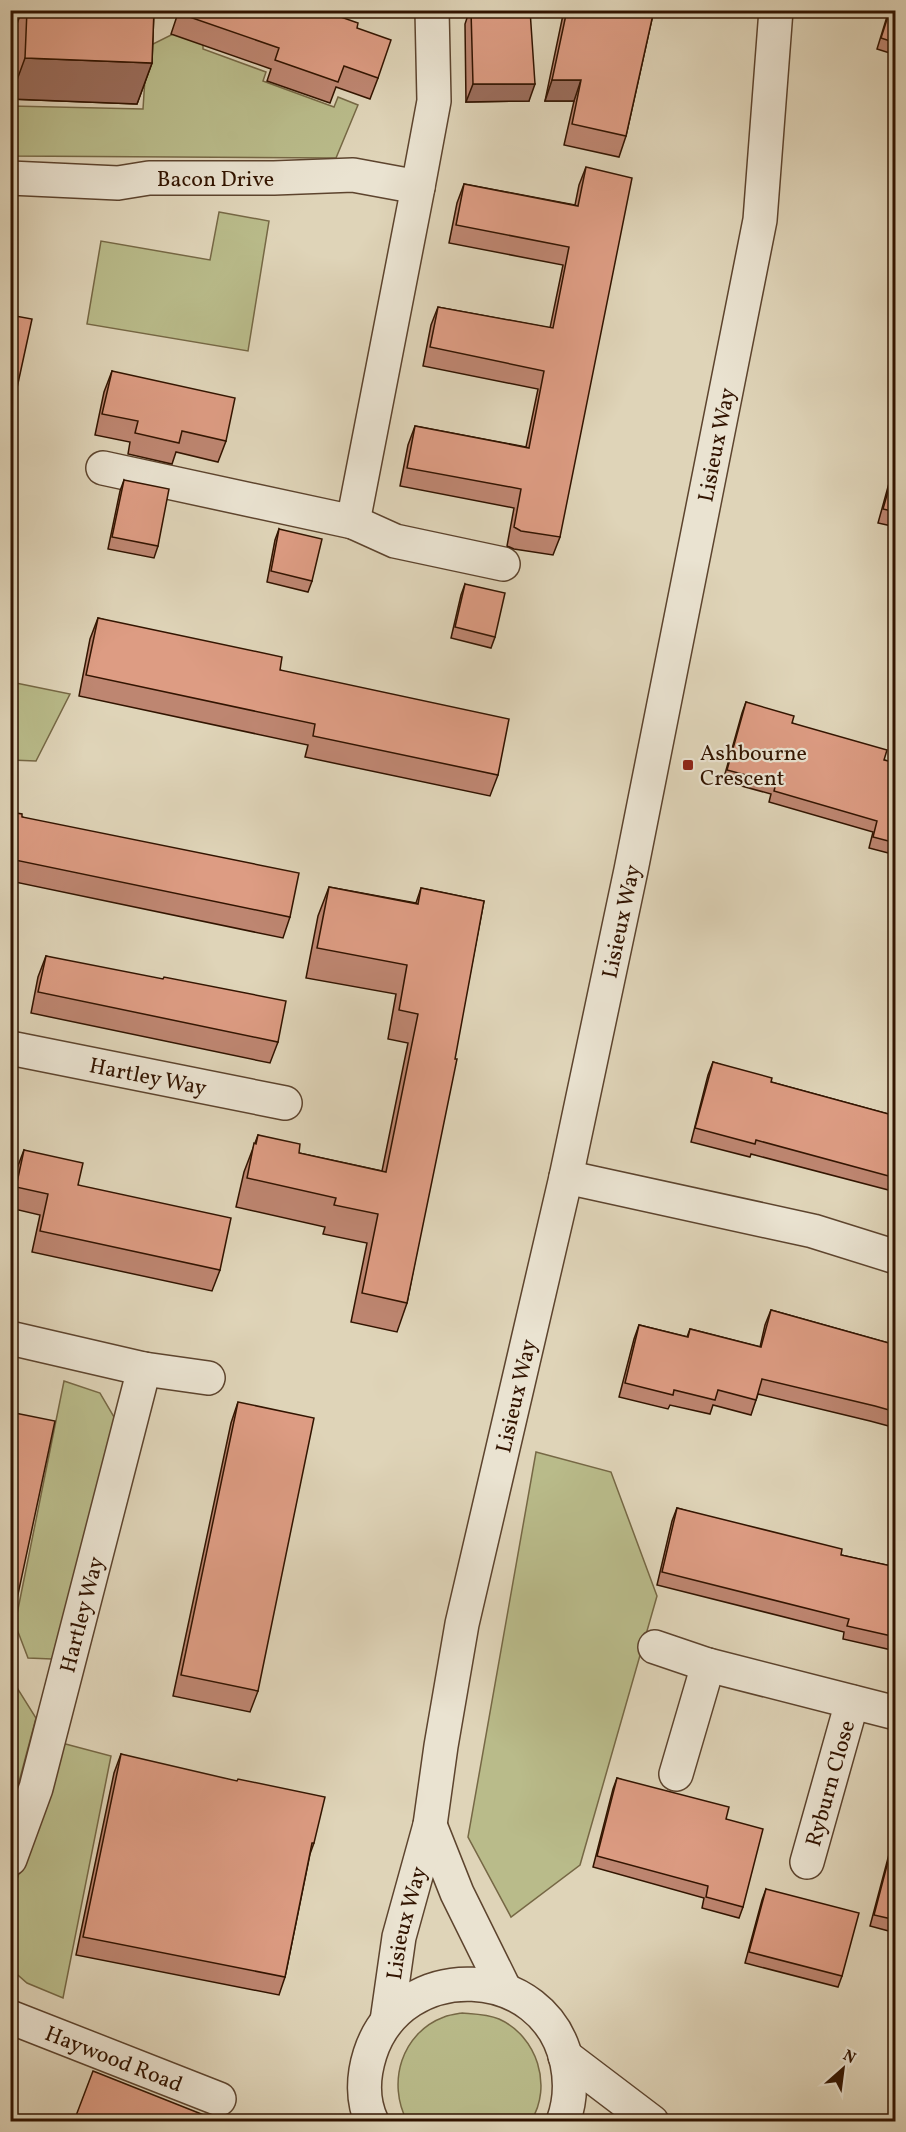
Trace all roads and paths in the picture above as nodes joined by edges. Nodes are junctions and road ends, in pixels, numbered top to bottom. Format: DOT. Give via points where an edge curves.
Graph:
graph roads {
  1 [pos="432,10"];
  2 [pos="776,10"];
  3 [pos="10,178"];
  4 [pos="418,187"];
  5 [pos="103,468"];
  6 [pos="353,522"];
  7 [pos="503,564"];
  8 [pos="10,1048"];
  9 [pos="285,1103"];
  10 [pos="566,1177"];
  11 [pos="896,1257"];
  12 [pos="10,1338"];
  13 [pos="144,1369"];
  14 [pos="208,1378"];
  15 [pos="655,1647"];
  16 [pos="708,1665"];
  17 [pos="852,1702"];
  18 [pos="896,1713"];
  19 [pos="676,1774"];
  20 [pos="430,1825"];
  21 [pos="10,1859"];
  22 [pos="807,1862"];
  23 [pos="505,1990"];
  24 [pos="10,2017"];
  25 [pos="387,2021"];
  26 [pos="565,2056"];
  27 [pos="219,2099"];
  28 [pos="370,2121"];
  29 [pos="563,2121"];
  30 [pos="652,2121"];
  1 -- 4 [label="street" via="434,101"];
  2 -- 10 [label="street, Lisieux Way" via="760,220"];
  3 -- 4 [label="street, Bacon Drive" via="118,183 150,178 353,175"];
  4 -- 6 [label="street"];
  5 -- 6 [label="street"];
  6 -- 7 [label="street" via="394,541"];
  8 -- 9 [label="street, Hartley Way"];
  10 -- 11 [label="street" via="813,1231"];
  10 -- 20 [label="street, Lisieux Way" via="462,1624"];
  12 -- 13 [label="street"];
  13 -- 14 [label="street"];
  13 -- 21 [label="street, Hartley Way" via="36,1788"];
  15 -- 16 [label="street, Ryburn Close"];
  16 -- 17 [label="street, Ryburn Close"];
  16 -- 19 [label="street"];
  17 -- 18 [label="street, Ryburn Close"];
  17 -- 22 [label="street, Ryburn Close"];
  20 -- 23 [label="street, Lisieux Way" via="457,1893"];
  20 -- 25 [label="street, Lisieux Way" via="399,1937"];
  23 -- 25 [label="street" via="462,1983 441,1986 403,2005"];
  23 -- 26 [label="street" via="536,2010 549,2024"];
  24 -- 27 [label="street, Haywood Road"];
  25 -- 28 [label="street" via="366,2067 364,2094"];
  26 -- 29 [label="street" via="569,2097"];
  26 -- 30 [label="street"];
}
